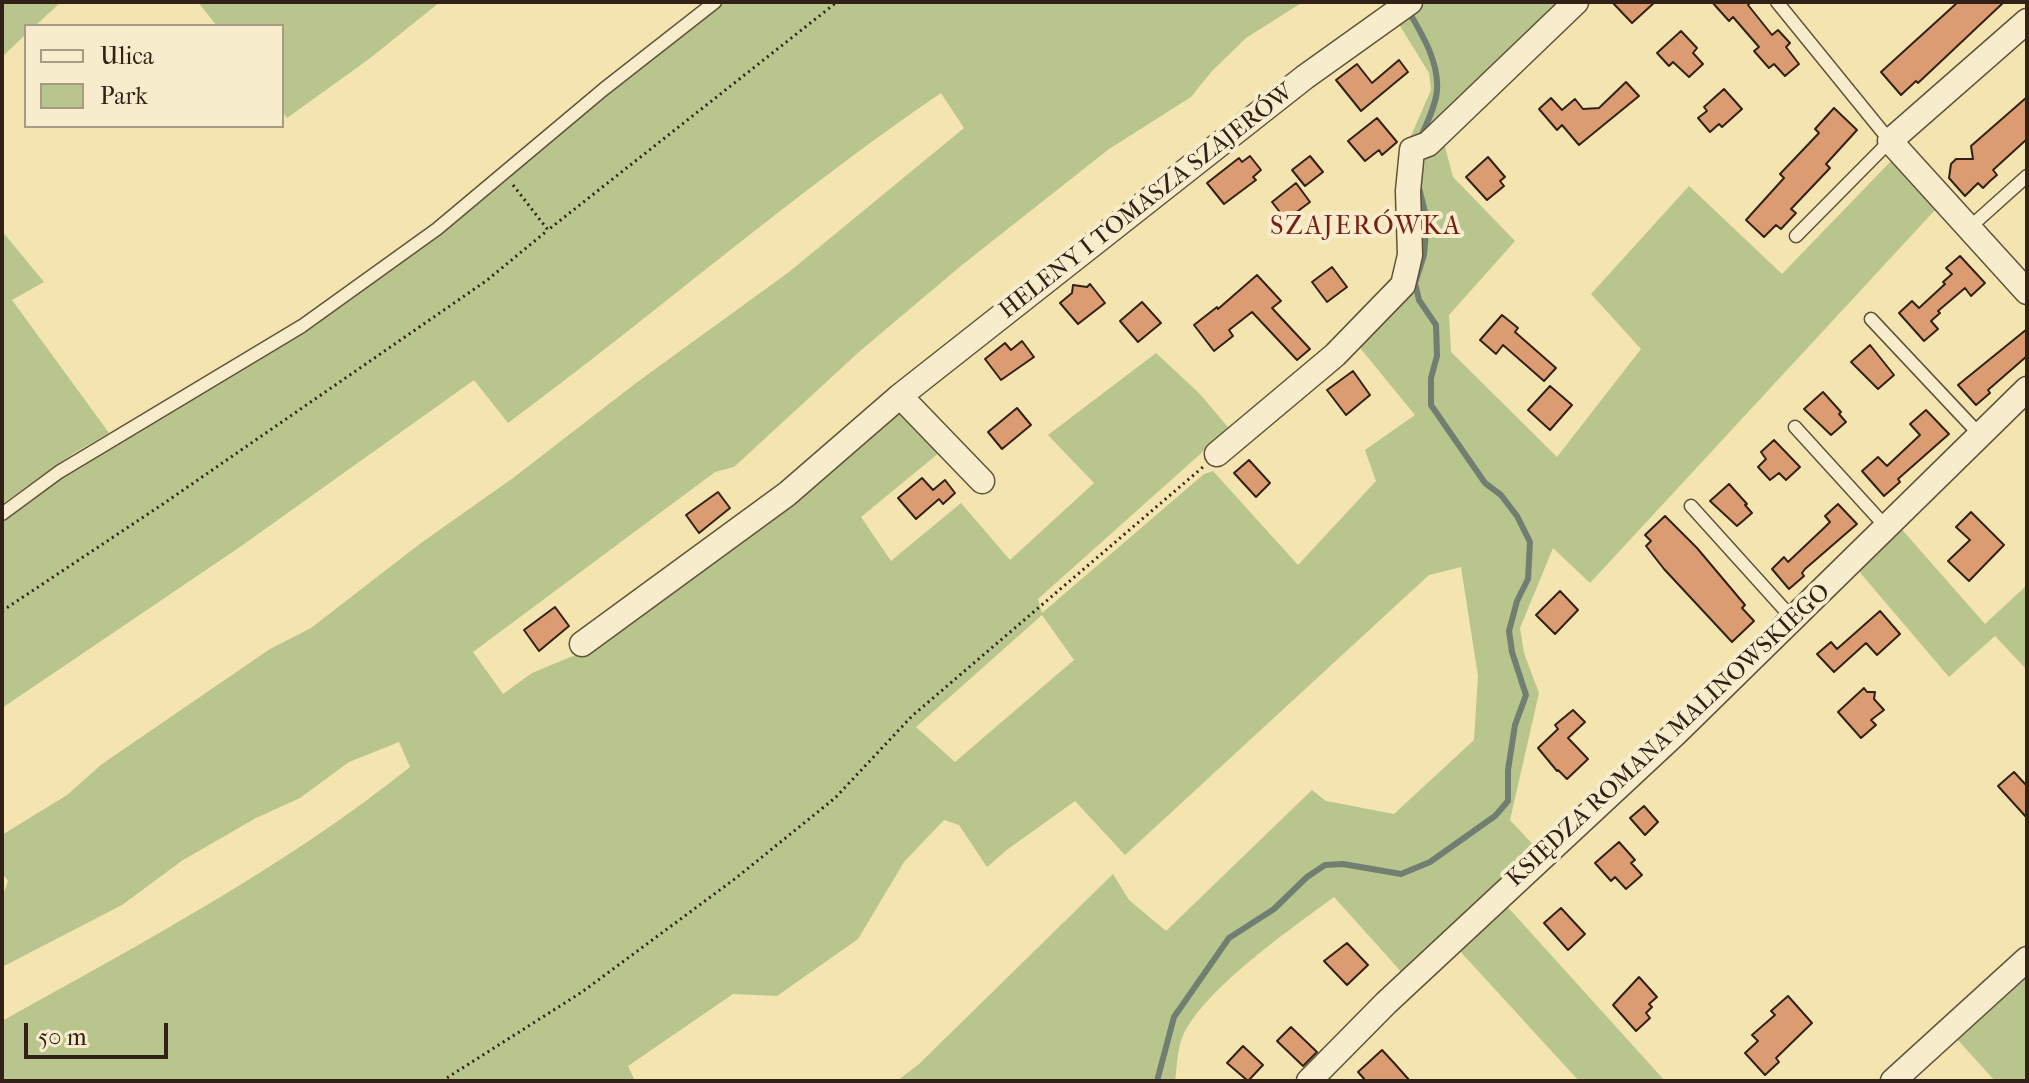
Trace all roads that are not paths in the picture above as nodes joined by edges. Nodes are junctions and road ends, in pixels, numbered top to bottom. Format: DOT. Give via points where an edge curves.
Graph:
graph roads {
  1 [pos="715,2"];
  2 [pos="1576,2"];
  3 [pos="1777,2"];
  4 [pos="1404,7"];
  5 [pos="2027,21"];
  6 [pos="1890,141"];
  7 [pos="2027,176"];
  8 [pos="1969,228"];
  9 [pos="1796,236"];
  10 [pos="2027,292"];
  11 [pos="1871,319"];
  12 [pos="2027,389"];
  13 [pos="900,396"];
  14 [pos="1795,427"];
  15 [pos="1980,435"];
  16 [pos="1217,454"];
  17 [pos="982,481"];
  18 [pos="1691,506"];
  19 [pos="2,514"];
  20 [pos="1887,528"];
  21 [pos="1794,619"];
  22 [pos="582,644"];
  23 [pos="2027,959"];
  24 [pos="1309,1081"];
  25 [pos="1893,1081"];
  1 -- 19 [label="lane" via="437,229 302,326 59,472"];
  2 -- 16 [label="street" via="1428,144 1412,150 1410,255 1403,285 1335,355"];
  3 -- 6 [label="lane"];
  4 -- 13 [label="street, HELENY I TOMASZA SZAJERÓW" via="1305,77"];
  5 -- 6 [label="street"];
  6 -- 8 [label="street"];
  6 -- 9 [label="lane"];
  7 -- 8 [label="lane"];
  8 -- 10 [label="street"];
  11 -- 15 [label="lane"];
  12 -- 15 [label="street, KSIĘDZA ROMANA MALINOWSKIEGO"];
  13 -- 17 [label="street"];
  13 -- 22 [label="street, HELENY I TOMASZA SZAJERÓW" via="787,494"];
  14 -- 20 [label="lane"];
  15 -- 20 [label="street, KSIĘDZA ROMANA MALINOWSKIEGO"];
  18 -- 21 [label="lane"];
  20 -- 21 [label="street, KSIĘDZA ROMANA MALINOWSKIEGO"];
  21 -- 24 [label="street, KSIĘDZA ROMANA MALINOWSKIEGO"];
  23 -- 25 [label="street"];
}
